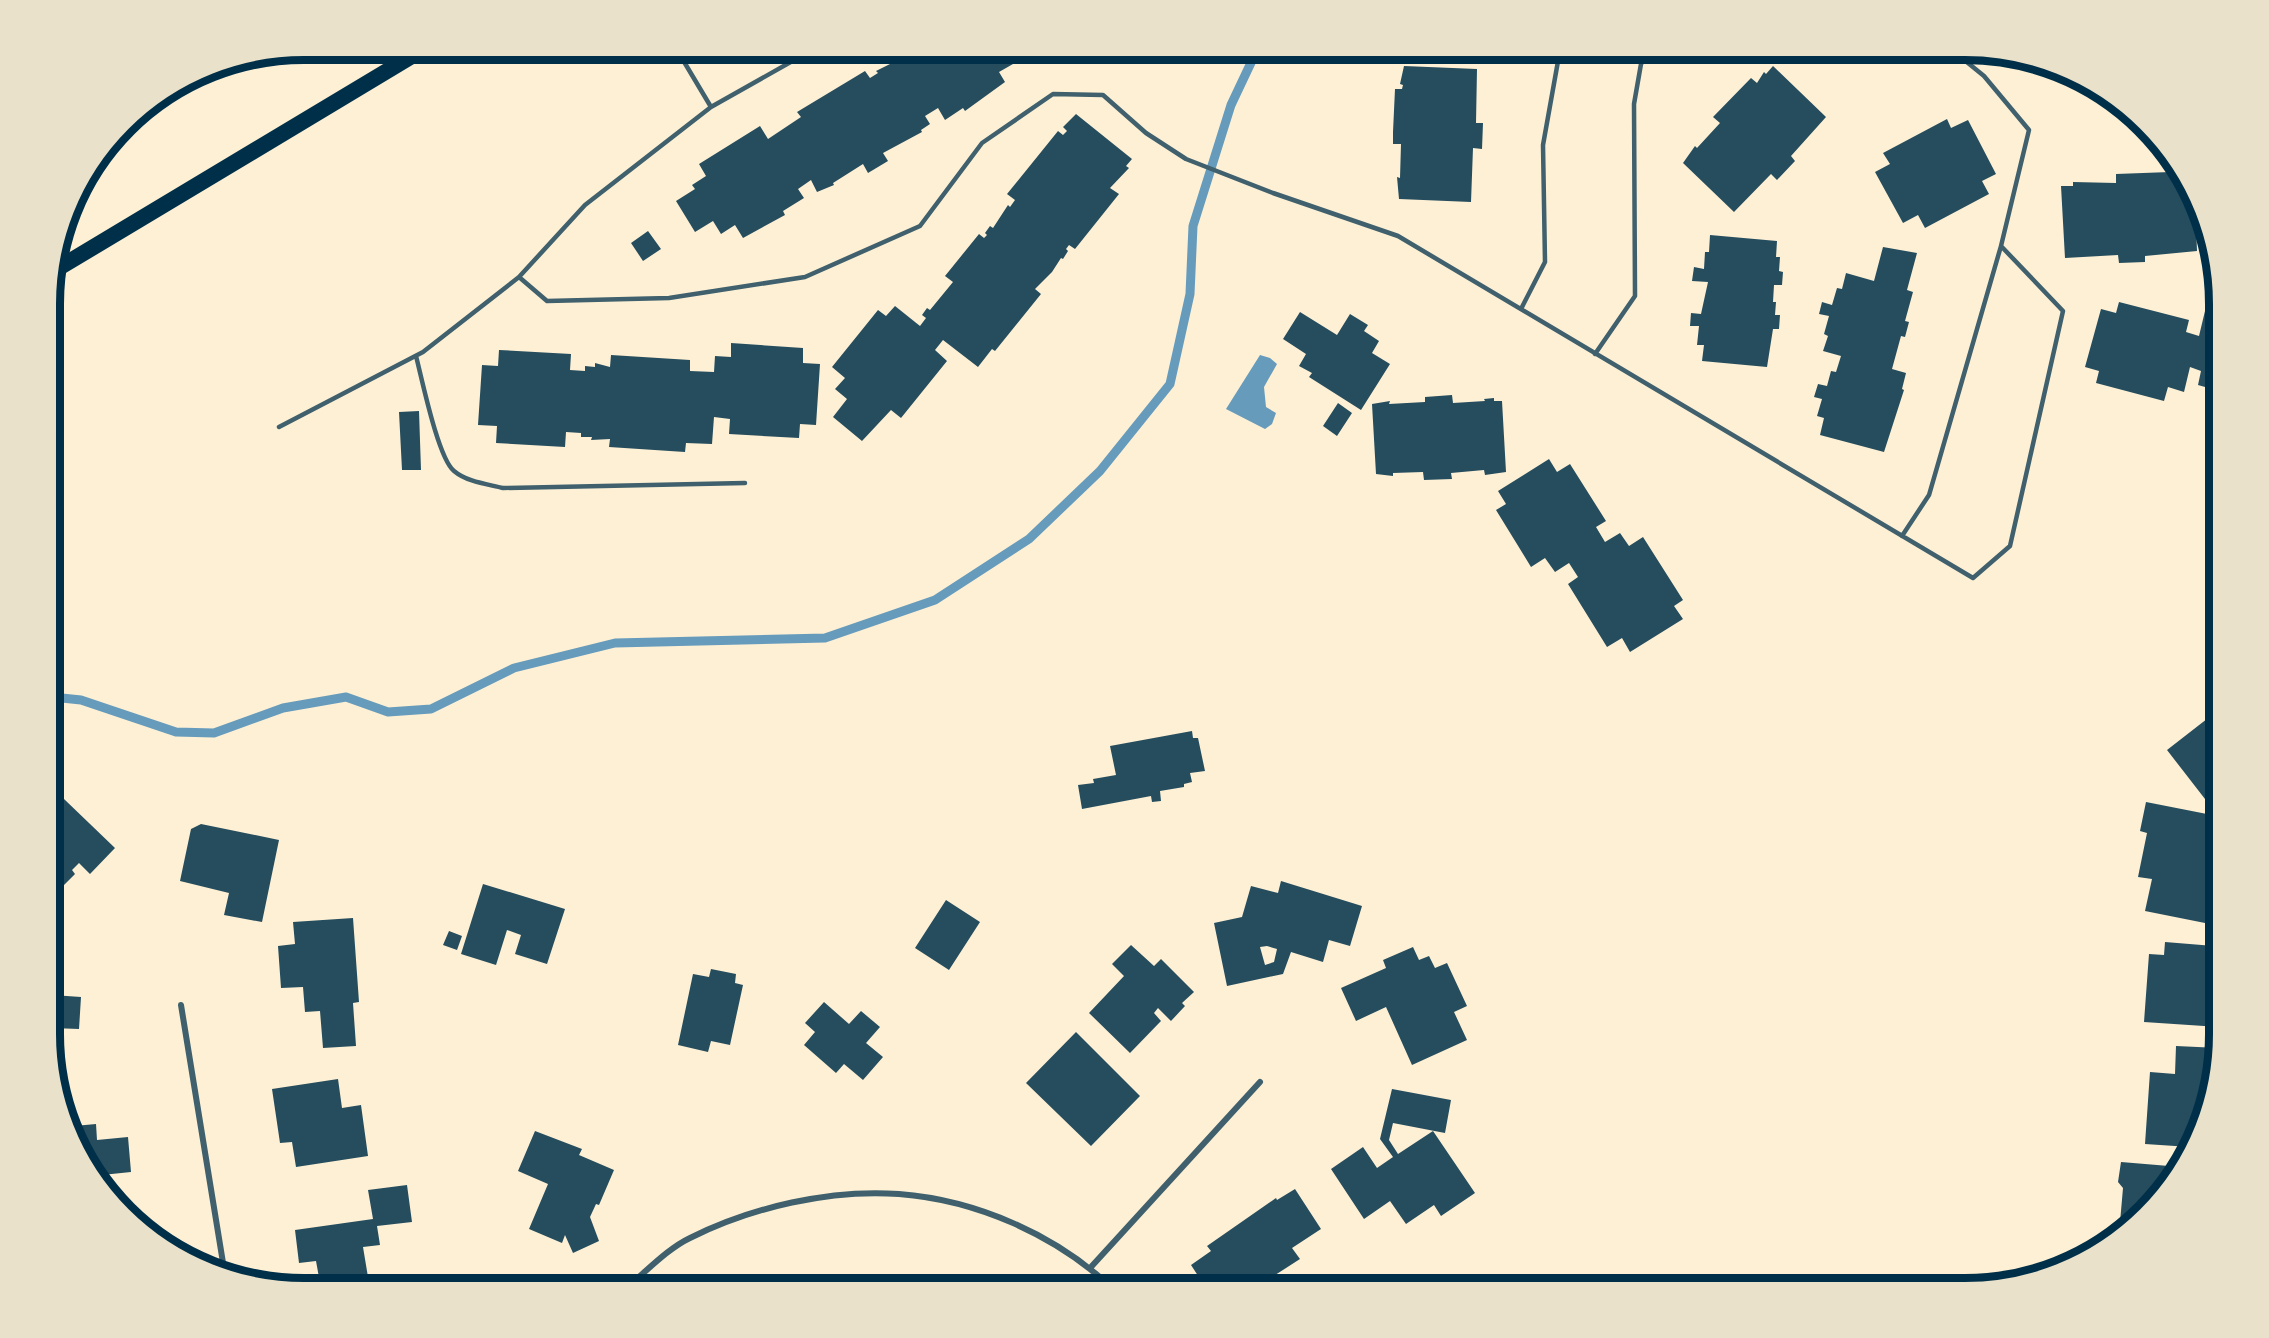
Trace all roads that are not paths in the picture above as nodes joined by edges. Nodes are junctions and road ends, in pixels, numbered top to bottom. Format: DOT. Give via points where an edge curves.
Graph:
graph roads {
  1 [pos="405,60"];
  2 [pos="683,60"];
  3 [pos="795,60"];
  4 [pos="1558,60"];
  5 [pos="1644,60"];
  6 [pos="1964,60"];
  7 [pos="711,107"];
  8 [pos="2001,246"];
  9 [pos="63,265"];
  10 [pos="519,277"];
  11 [pos="1521,309"];
  12 [pos="1595,354"];
  13 [pos="416,356"];
  14 [pos="279,427"];
  15 [pos="745,483"];
  16 [pos="1902,536"];
  17 [pos="181,1005"];
  18 [pos="1260,1082"];
  19 [pos="223,1264"];
  20 [pos="1090,1268"];
  21 [pos="638,1278"];
  22 [pos="1101,1278"];
  1 -- 9 [label="highway"];
  2 -- 7 [label="lane"];
  3 -- 7 [label="lane"];
  4 -- 11 [label="lane" via="1543,146 1545,262"];
  5 -- 12 [label="lane" via="1634,104 1635,296"];
  6 -- 8 [label="lane" via="1984,76 2029,130"];
  7 -- 10 [label="lane" via="585,206"];
  8 -- 16 [label="lane" via="1929,495"];
  8 -- 16 [label="lane" via="2063,311 2010,546 1973,578"];
  10 -- 11 [label="lane" via="548,301 669,298 805,277 920,226 982,144 1053,94 1103,95 1146,133 1186,159 1398,236"];
  10 -- 13 [label="lane"];
  11 -- 12 [label="lane"];
  12 -- 16 [label="lane"];
  13 -- 14 [label="lane"];
  13 -- 15 [label="lane" via="441,449 453,471 472,480 503,488"];
  17 -- 19 [label="street"];
  18 -- 20 [label="street"];
  20 -- 21 [label="street" via="1040,1234 984,1213 899,1194 787,1203 731,1221 688,1238"];
  20 -- 22 [label="street"];
}
